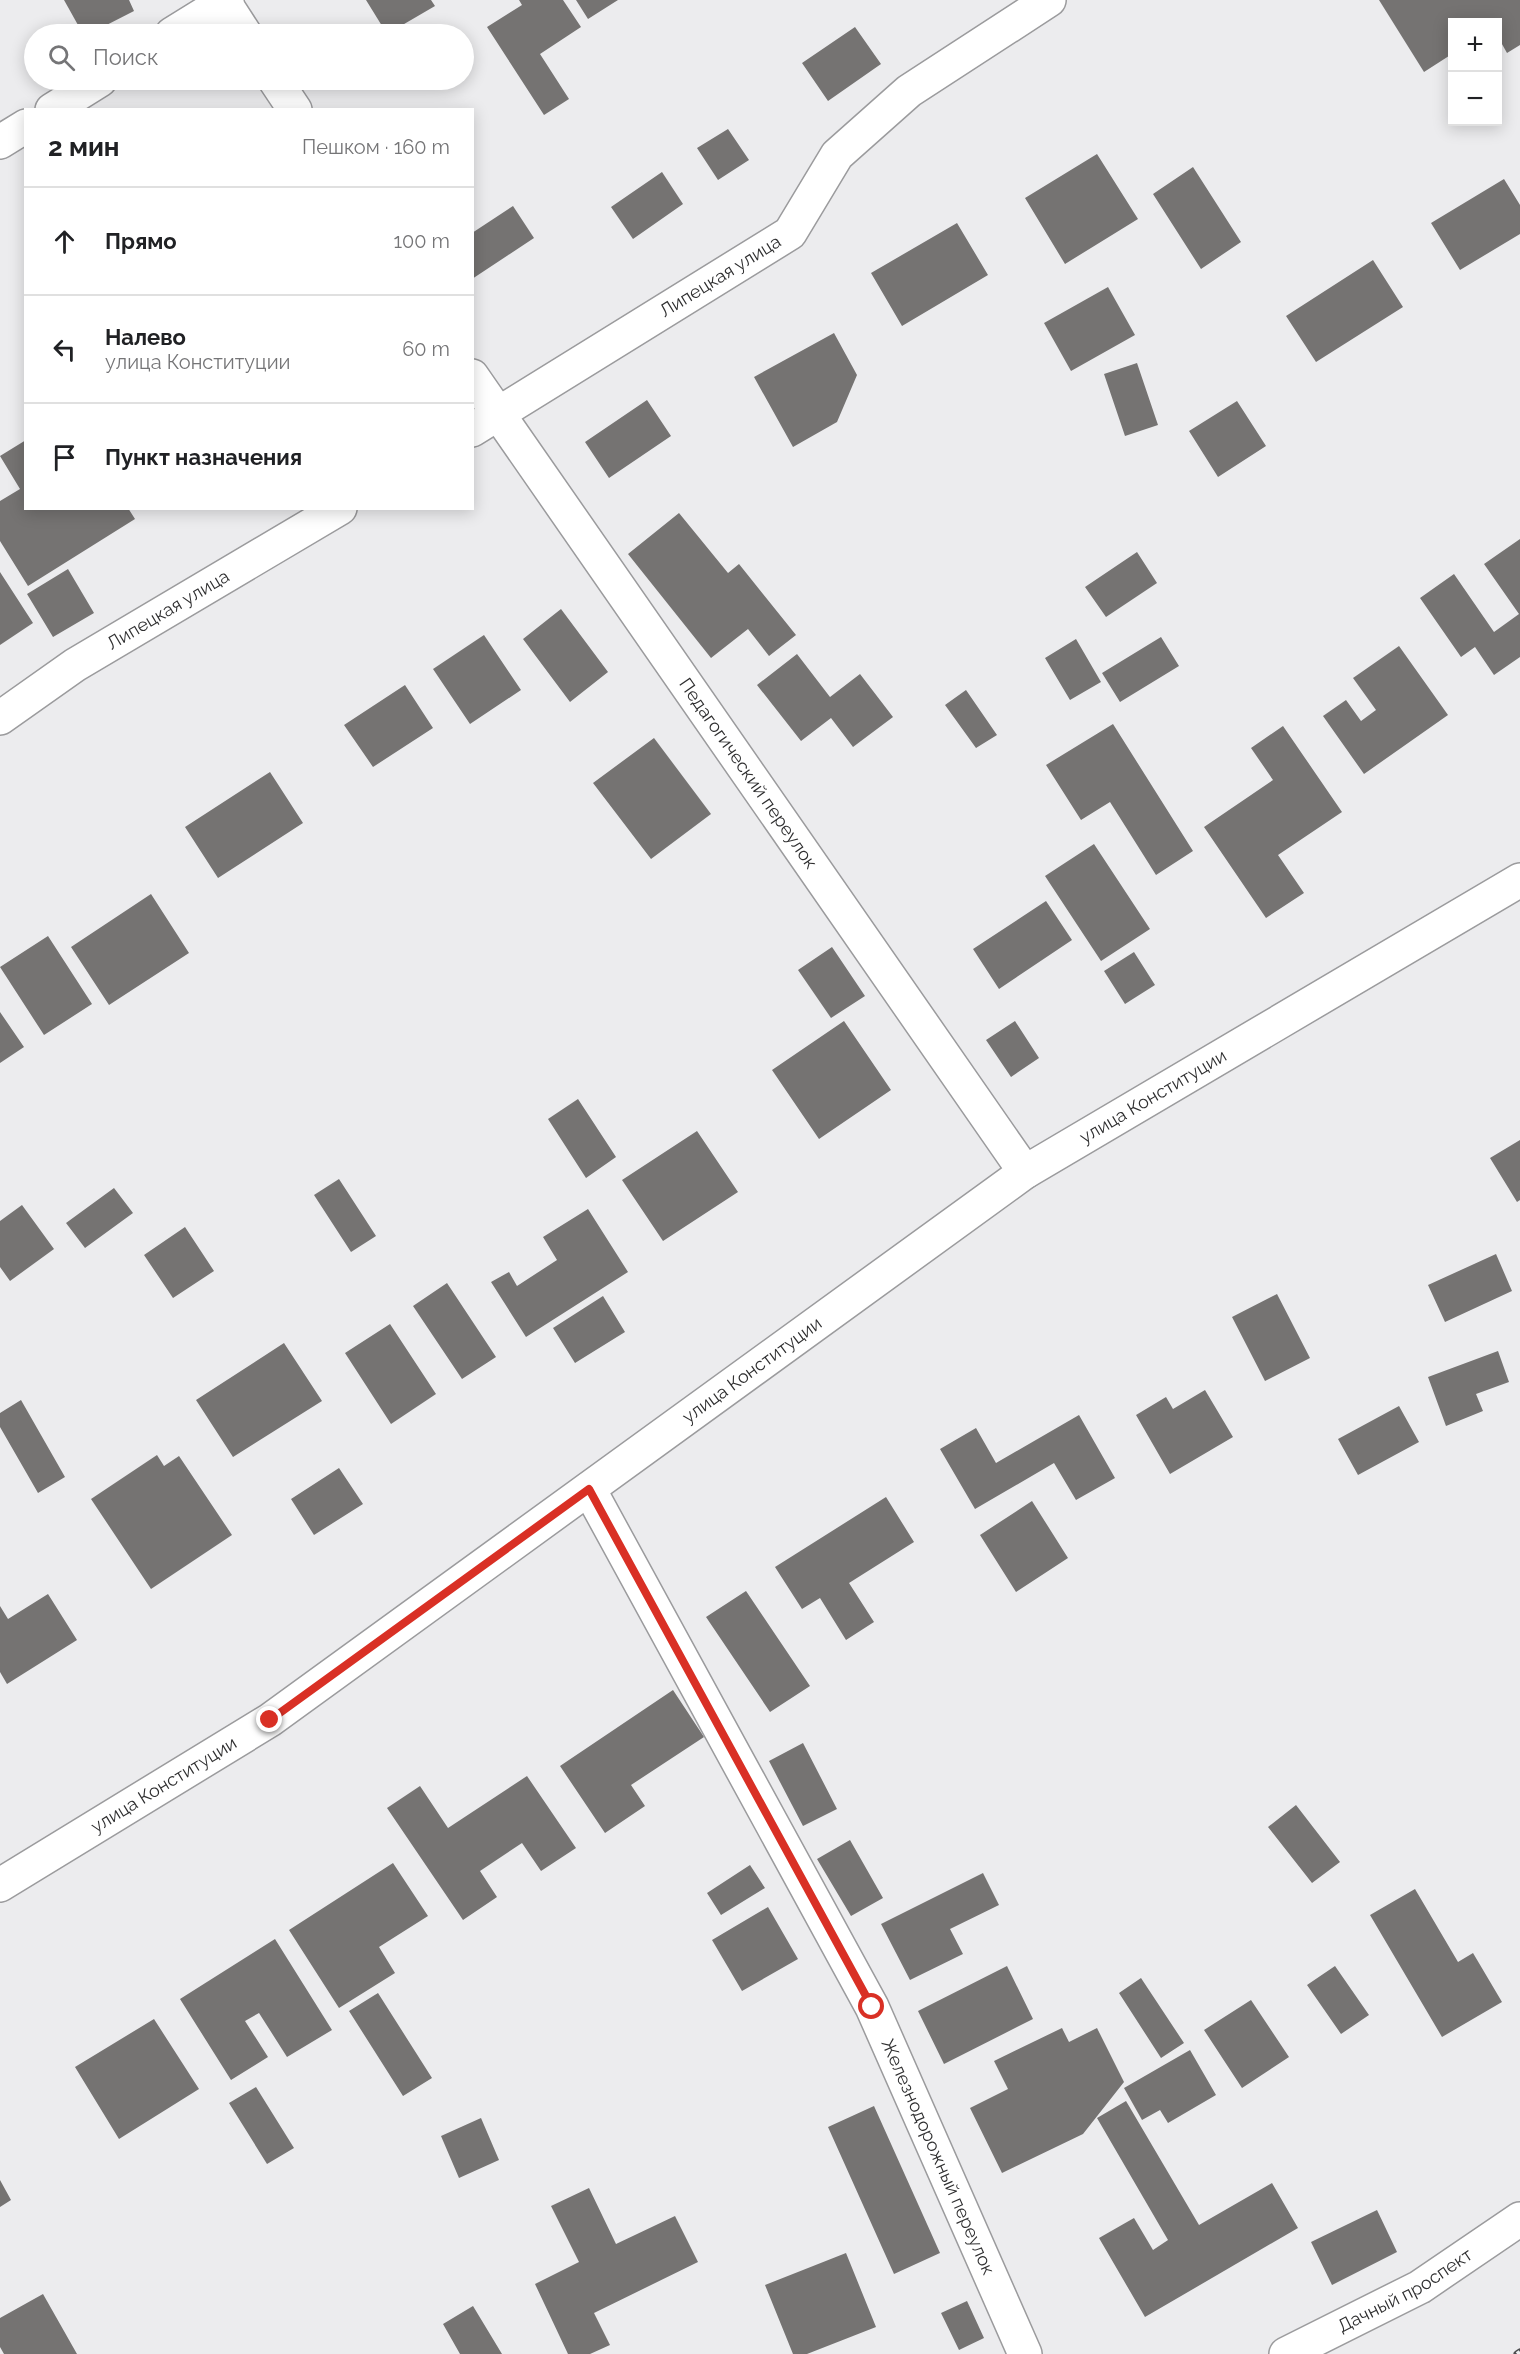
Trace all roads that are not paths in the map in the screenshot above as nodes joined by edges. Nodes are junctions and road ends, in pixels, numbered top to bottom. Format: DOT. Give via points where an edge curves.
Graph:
graph roads {
  1 [pos="1049,0"];
  2 [pos="225,1"];
  3 [pos="188,24"];
  4 [pos="240,24"];
  5 [pos="84,90"];
  6 [pos="282,90"];
  7 [pos="55,108"];
  8 [pos="294,108"];
  9 [pos="24,127"];
  10 [pos="0,142"];
  11 [pos="474,383"];
  12 [pos="485,423"];
  13 [pos="337,510"];
  14 [pos="0,718"];
  15 [pos="1520,880"];
  16 [pos="1025,1172"];
  17 [pos="589,1489"];
  18 [pos="0,1885"];
  19 [pos="1520,2219"];
  20 [pos="1025,2354"];
  21 [pos="1287,2354"];
  1 -- 12 [label="street, Липецкая улица" via="909,91 837,154 790,233"];
  2 -- 3 [label="street"];
  2 -- 4 [label="street"];
  5 -- 7 [label="street"];
  6 -- 8 [label="street"];
  9 -- 10 [label="street"];
  11 -- 12 [label="street, Педагогический переулок"];
  12 -- 16 [label="street, Педагогический переулок"];
  13 -- 14 [label="street, Липецкая улица" via="75,665"];
  15 -- 16 [label="street, улица Конституции"];
  16 -- 17 [label="street, улица Конституции"];
  17 -- 18 [label="street, улица Конституции" via="270,1720"];
  17 -- 20 [label="street, Железнодорожный переулок" via="872,2007"];
  19 -- 21 [label="street, Дачный проспект" via="1420,2287"];
}
